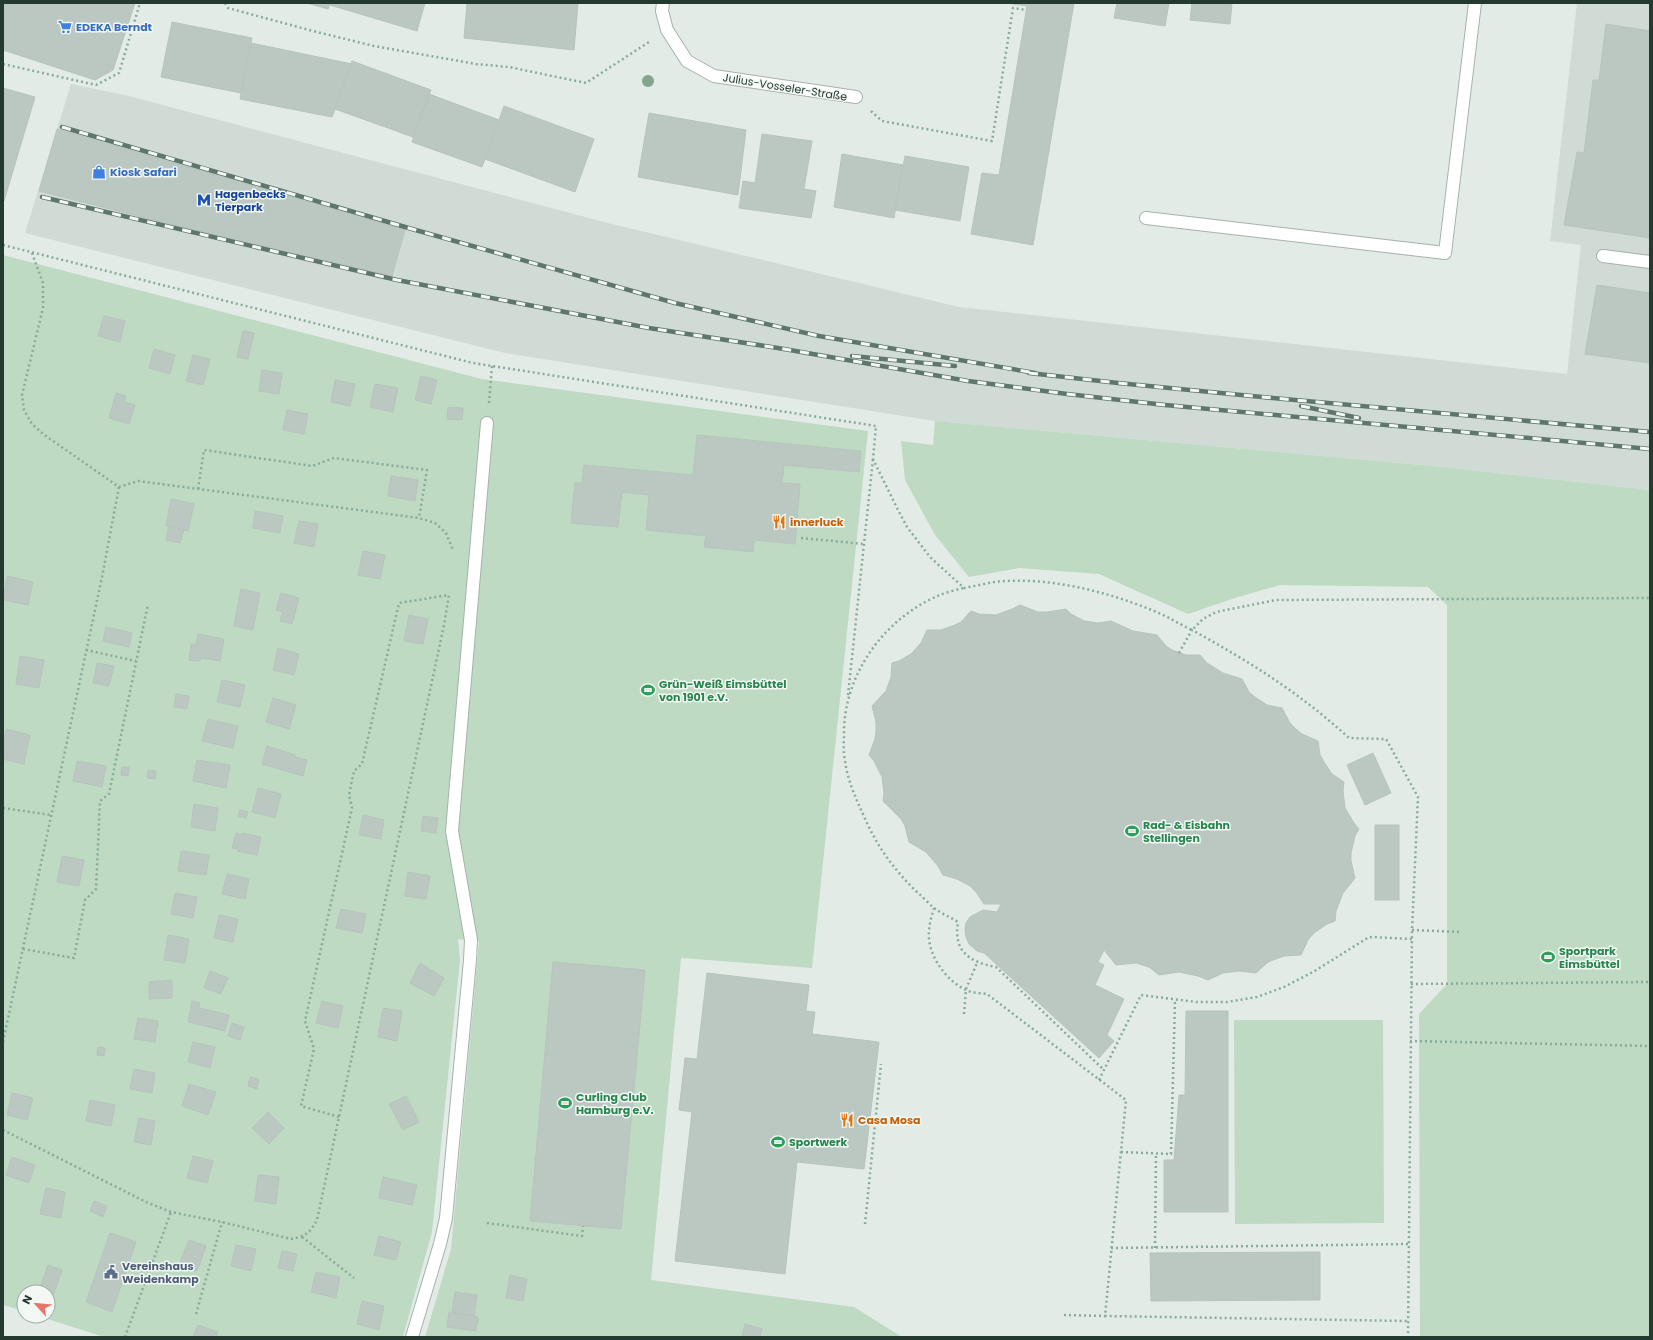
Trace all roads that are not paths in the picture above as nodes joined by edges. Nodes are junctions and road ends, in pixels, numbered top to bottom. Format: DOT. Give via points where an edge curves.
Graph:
graph roads {
  1 [pos="663,3"];
  2 [pos="1474,3"];
  3 [pos="856,98"];
  4 [pos="1146,218"];
  5 [pos="1603,256"];
  6 [pos="1650,262"];
  7 [pos="487,423"];
  8 [pos="412,1337"];
  1 -- 3 [label="street, Julius-Vosseler-Straße" via="662,11 667,30 687,61 714,76"];
  2 -- 4 [label="street" via="1445,253"];
  5 -- 6 [label="street"];
  7 -- 8 [label="street" via="452,831 471,940 470,960 446,1218"];
}
